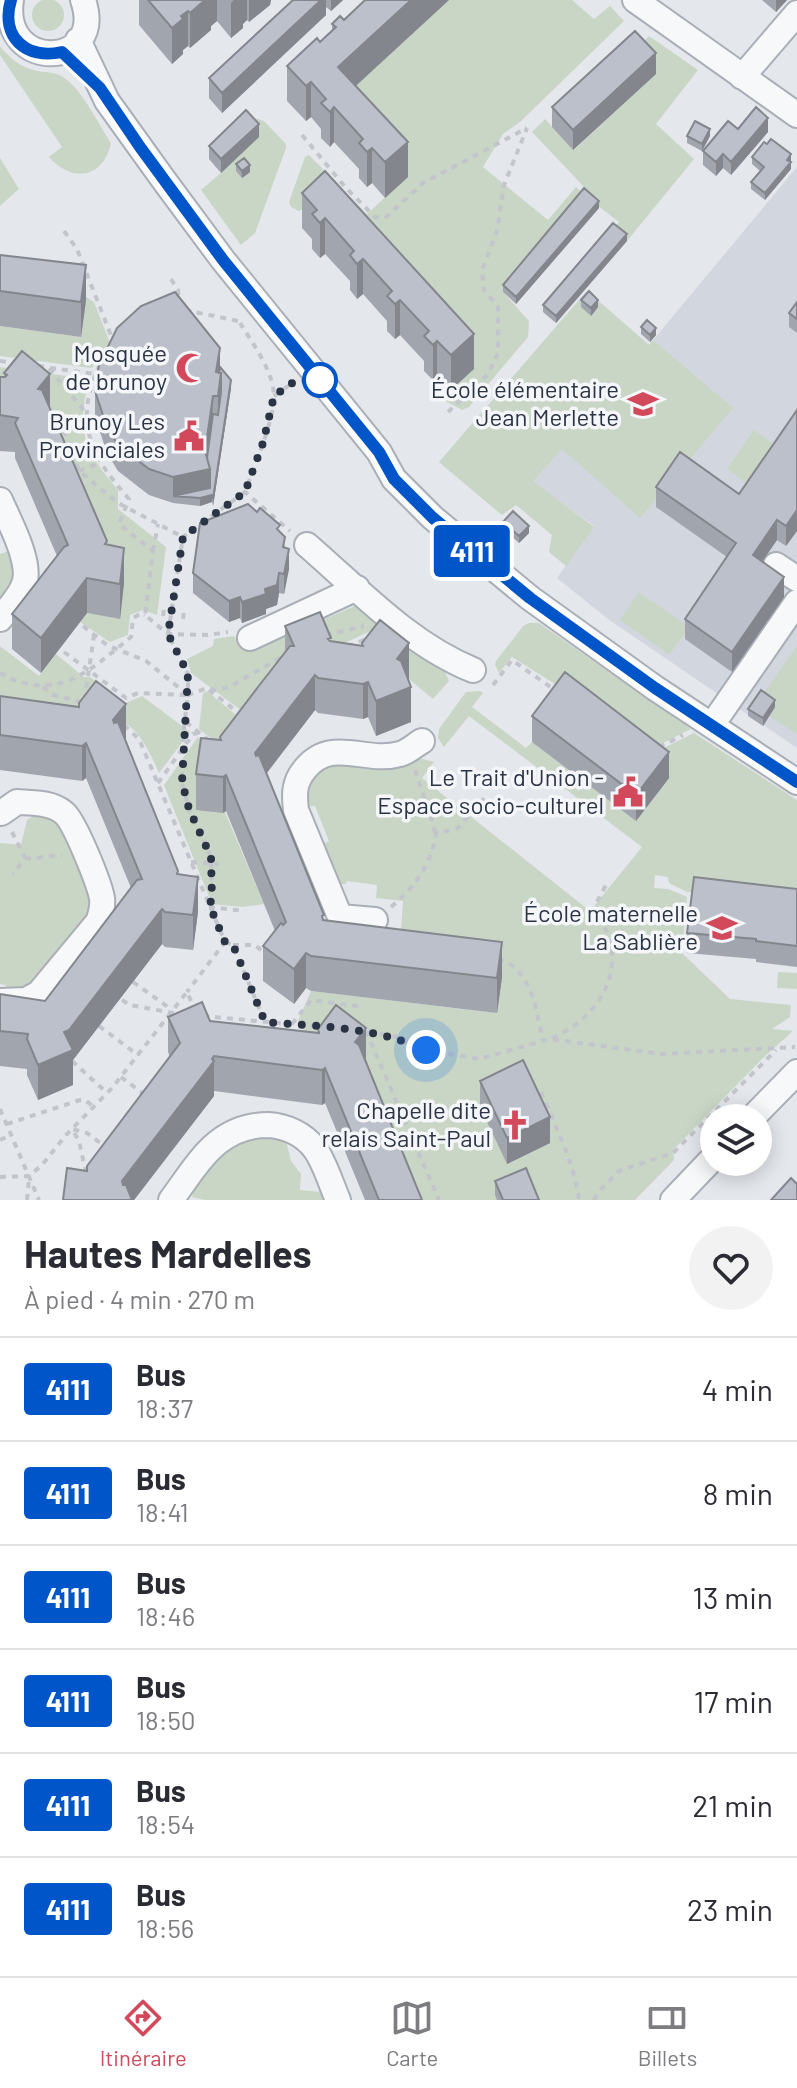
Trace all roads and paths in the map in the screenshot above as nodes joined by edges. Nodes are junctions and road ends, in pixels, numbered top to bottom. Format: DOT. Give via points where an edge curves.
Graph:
graph roads {
  1 [pos="11,0"];
  2 [pos="83,0"];
  3 [pos="635,0"];
  4 [pos="797,13"];
  5 [pos="70,46"];
  6 [pos="742,77"];
  7 [pos="797,115"];
  8 [pos="302,135"];
  9 [pos="64,231"];
  10 [pos="85,270"];
  11 [pos="79,277"];
  12 [pos="171,279"];
  13 [pos="85,291"];
  14 [pos="96,298"];
  15 [pos="125,335"];
  16 [pos="115,345"];
  17 [pos="110,351"];
  18 [pos="105,358"];
  19 [pos="0,361"];
  20 [pos="24,364"];
  21 [pos="36,366"];
  22 [pos="48,367"];
  23 [pos="96,374"];
  24 [pos="295,381"];
  25 [pos="274,396"];
  26 [pos="448,412"];
  27 [pos="87,418"];
  28 [pos="64,430"];
  29 [pos="50,436"];
  30 [pos="99,463"];
  31 [pos="79,471"];
  32 [pos="245,492"];
  33 [pos="0,500"];
  34 [pos="124,510"];
  35 [pos="158,524"];
  36 [pos="183,537"];
  37 [pos="307,545"];
  38 [pos="153,551"];
  39 [pos="776,565"];
  40 [pos="797,579"];
  41 [pos="357,588"];
  42 [pos="797,602"];
  43 [pos="164,609"];
  44 [pos="184,612"];
  45 [pos="146,616"];
  46 [pos="163,616"];
  47 [pos="0,619"];
  48 [pos="183,619"];
  49 [pos="83,626"];
  50 [pos="402,627"];
  51 [pos="168,634"];
  52 [pos="94,635"];
  53 [pos="208,635"];
  54 [pos="326,635"];
  55 [pos="250,638"];
  56 [pos="117,649"];
  57 [pos="293,651"];
  58 [pos="338,651"];
  59 [pos="64,652"];
  60 [pos="89,670"];
  61 [pos="473,670"];
  62 [pos="0,673"];
  63 [pos="493,685"];
  64 [pos="43,687"];
  65 [pos="207,688"];
  66 [pos="558,688"];
  67 [pos="188,695"];
  68 [pos="94,702"];
  69 [pos="84,703"];
  70 [pos="66,709"];
  71 [pos="119,721"];
  72 [pos="185,721"];
  73 [pos="249,721"];
  74 [pos="708,723"];
  75 [pos="198,733"];
  76 [pos="208,740"];
  77 [pos="184,747"];
  78 [pos="412,747"];
  79 [pos="648,753"];
  80 [pos="797,763"];
  81 [pos="797,782"];
  82 [pos="158,783"];
  83 [pos="488,794"];
  84 [pos="1,813"];
  85 [pos="436,834"];
  86 [pos="86,856"];
  87 [pos="25,858"];
  88 [pos="191,862"];
  89 [pos="212,864"];
  90 [pos="219,864"];
  91 [pos="13,874"];
  92 [pos="606,885"];
  93 [pos="209,906"];
  94 [pos="245,911"];
  95 [pos="375,920"];
  96 [pos="225,942"];
  97 [pos="233,945"];
  98 [pos="497,959"];
  99 [pos="272,960"];
  100 [pos="133,982"];
  101 [pos="187,992"];
  102 [pos="122,1000"];
  103 [pos="0,1001"];
  104 [pos="363,1007"];
  105 [pos="171,1012"];
  106 [pos="197,1016"];
  107 [pos="215,1018"];
  108 [pos="265,1022"];
  109 [pos="292,1024"];
  110 [pos="99,1026"];
  111 [pos="322,1027"];
  112 [pos="353,1029"];
  113 [pos="221,1030"];
  114 [pos="368,1031"];
  115 [pos="550,1039"];
  116 [pos="543,1042"];
  117 [pos="797,1047"];
  118 [pos="778,1048"];
  119 [pos="138,1055"];
  120 [pos="72,1061"];
  121 [pos="797,1072"];
  122 [pos="121,1077"];
  123 [pos="110,1091"];
  124 [pos="541,1092"];
  125 [pos="150,1099"];
  126 [pos="766,1104"];
  127 [pos="94,1107"];
  128 [pos="0,1109"];
  129 [pos="7,1124"];
  130 [pos="72,1129"];
  131 [pos="11,1135"];
  132 [pos="0,1140"];
  133 [pos="109,1150"];
  134 [pos="700,1172"];
  135 [pos="29,1176"];
  136 [pos="0,1177"];
  137 [pos="90,1187"];
  138 [pos="27,1200"];
  139 [pos="39,1200"];
  140 [pos="171,1200"];
  141 [pos="338,1200"];
  142 [pos="439,1200"];
  143 [pos="579,1200"];
  144 [pos="594,1200"];
  145 [pos="673,1200"];
  1 -- 5 [label="street" via="9,25 23,47 49,55"];
  2 -- 5 [label="street" via="84,29"];
  3 -- 6 [label="street"];
  4 -- 6 [label="street"];
  5 -- 74 [label="street" via="223,260 379,452 394,479 498,572"];
  6 -- 7 [label="street"];
  8 -- 26 [label="path" via="346,188 375,217 385,218 423,183 527,128 504,185 497,231 482,270 484,290 498,307 498,353 488,374"];
  9 -- 10 [label="path"];
  10 -- 11 [label="path"];
  10 -- 14 [label="path"];
  12 -- 25 [label="path" via="178,290 178,311 242,322 264,362"];
  13 -- 14 [label="path"];
  14 -- 16 [label="path"];
  15 -- 16 [label="path"];
  16 -- 17 [label="path"];
  18 -- 23 [label="path"];
  19 -- 20 [label="path"];
  21 -- 22 [label="path"];
  22 -- 23 [label="path"];
  22 -- 27 [label="path"];
  23 -- 27 [label="path"];
  24 -- 25 [label="path"];
  25 -- 32 [label="path"];
  27 -- 28 [label="path"];
  27 -- 30 [label="path"];
  28 -- 29 [label="path"];
  28 -- 31 [label="path"];
  30 -- 31 [label="path"];
  30 -- 34 [label="path" via="129,499"];
  31 -- 34 [label="path"];
  32 -- 36 [label="path"];
  32 -- 37 [label="path"];
  33 -- 47 [label="street" via="26,563 21,591"];
  34 -- 35 [label="path"];
  34 -- 38 [label="path" via="119,524"];
  35 -- 36 [label="path"];
  35 -- 38 [label="path"];
  36 -- 51 [label="path"];
  37 -- 41 [label="street"];
  38 -- 45 [label="path"];
  39 -- 40 [label="street"];
  41 -- 50 [label="street"];
  41 -- 55 [label="street"];
  42 -- 74 [label="street"];
  43 -- 46 [label="path"];
  44 -- 48 [label="path"];
  45 -- 51 [label="path"];
  45 -- 56 [label="path" via="133,618 131,637"];
  49 -- 52 [label="path"];
  50 -- 54 [label="path" via="367,625"];
  50 -- 58 [label="path"];
  50 -- 61 [label="street" via="444,658"];
  51 -- 53 [label="path"];
  51 -- 67 [label="path" via="188,674"];
  52 -- 56 [label="path"];
  52 -- 60 [label="path"];
  56 -- 60 [label="path"];
  56 -- 67 [label="path" via="146,661"];
  57 -- 65 [label="path" via="242,681"];
  59 -- 60 [label="path"];
  60 -- 64 [label="path"];
  60 -- 67 [label="path" via="126,698 138,693"];
  60 -- 69 [label="path"];
  62 -- 64 [label="path"];
  63 -- 66 [label="path" via="512,660"];
  64 -- 69 [label="path"];
  65 -- 67 [label="path"];
  65 -- 73 [label="path"];
  67 -- 72 [label="path"];
  68 -- 69 [label="path"];
  69 -- 70 [label="path"];
  71 -- 82 [label="path" via="139,739"];
  72 -- 75 [label="path"];
  72 -- 77 [label="path"];
  74 -- 79 [label="path"];
  74 -- 80 [label="street"];
  74 -- 81 [label="street"];
  75 -- 76 [label="path"];
  75 -- 77 [label="path"];
  77 -- 82 [label="path"];
  77 -- 89 [label="path" via="183,792"];
  78 -- 85 [label="path"];
  78 -- 95 [label="street" via="376,757 327,752 300,775 294,792 296,810 340,917"];
  82 -- 88 [label="path"];
  83 -- 85 [label="path" via="458,828"];
  84 -- 86 [label="street" via="17,802 63,811 74,823"];
  84 -- 87 [label="path"];
  85 -- 95 [label="path" via="424,871"];
  86 -- 87 [label="path"];
  86 -- 103 [label="street" via="102,896 98,922 39,993 26,1000"];
  87 -- 91 [label="path"];
  88 -- 89 [label="path"];
  88 -- 93 [label="path"];
  89 -- 90 [label="path"];
  89 -- 93 [label="path"];
  92 -- 115 [label="path" via="593,909 611,938 611,972 584,1017"];
  93 -- 94 [label="path"];
  93 -- 96 [label="path"];
  96 -- 97 [label="path"];
  96 -- 101 [label="path"];
  97 -- 99 [label="path" via="255,945"];
  97 -- 108 [label="path"];
  98 -- 116 [label="path" via="514,965 525,981"];
  100 -- 105 [label="path"];
  101 -- 105 [label="path"];
  101 -- 106 [label="path"];
  102 -- 105 [label="path"];
  104 -- 109 [label="path" via="311,1000"];
  105 -- 106 [label="path"];
  105 -- 119 [label="path"];
  106 -- 107 [label="path"];
  107 -- 108 [label="path"];
  107 -- 113 [label="path"];
  108 -- 109 [label="path"];
  109 -- 111 [label="path"];
  110 -- 119 [label="path"];
  112 -- 114 [label="path"];
  114 -- 116 [label="path" via="426,1050 479,1059"];
  114 -- 142 [label="path"];
  115 -- 116 [label="path"];
  115 -- 118 [label="path" via="661,1054"];
  117 -- 118 [label="path"];
  118 -- 144 [label="path" via="673,1153 619,1171"];
  119 -- 122 [label="path"];
  120 -- 123 [label="path"];
  121 -- 126 [label="street"];
  122 -- 123 [label="path"];
  122 -- 125 [label="path"];
  123 -- 127 [label="path"];
  124 -- 143 [label="path"];
  127 -- 129 [label="path" via="80,1100"];
  127 -- 130 [label="path"];
  128 -- 129 [label="path"];
  129 -- 131 [label="path"];
  130 -- 133 [label="path"];
  130 -- 135 [label="path"];
  130 -- 137 [label="path"];
  131 -- 132 [label="path"];
  131 -- 135 [label="path"];
  134 -- 145 [label="street"];
  135 -- 136 [label="path"];
  135 -- 138 [label="path"];
  135 -- 139 [label="path"];
  140 -- 141 [label="street" via="215,1143 253,1125 297,1132 316,1150"];
}
